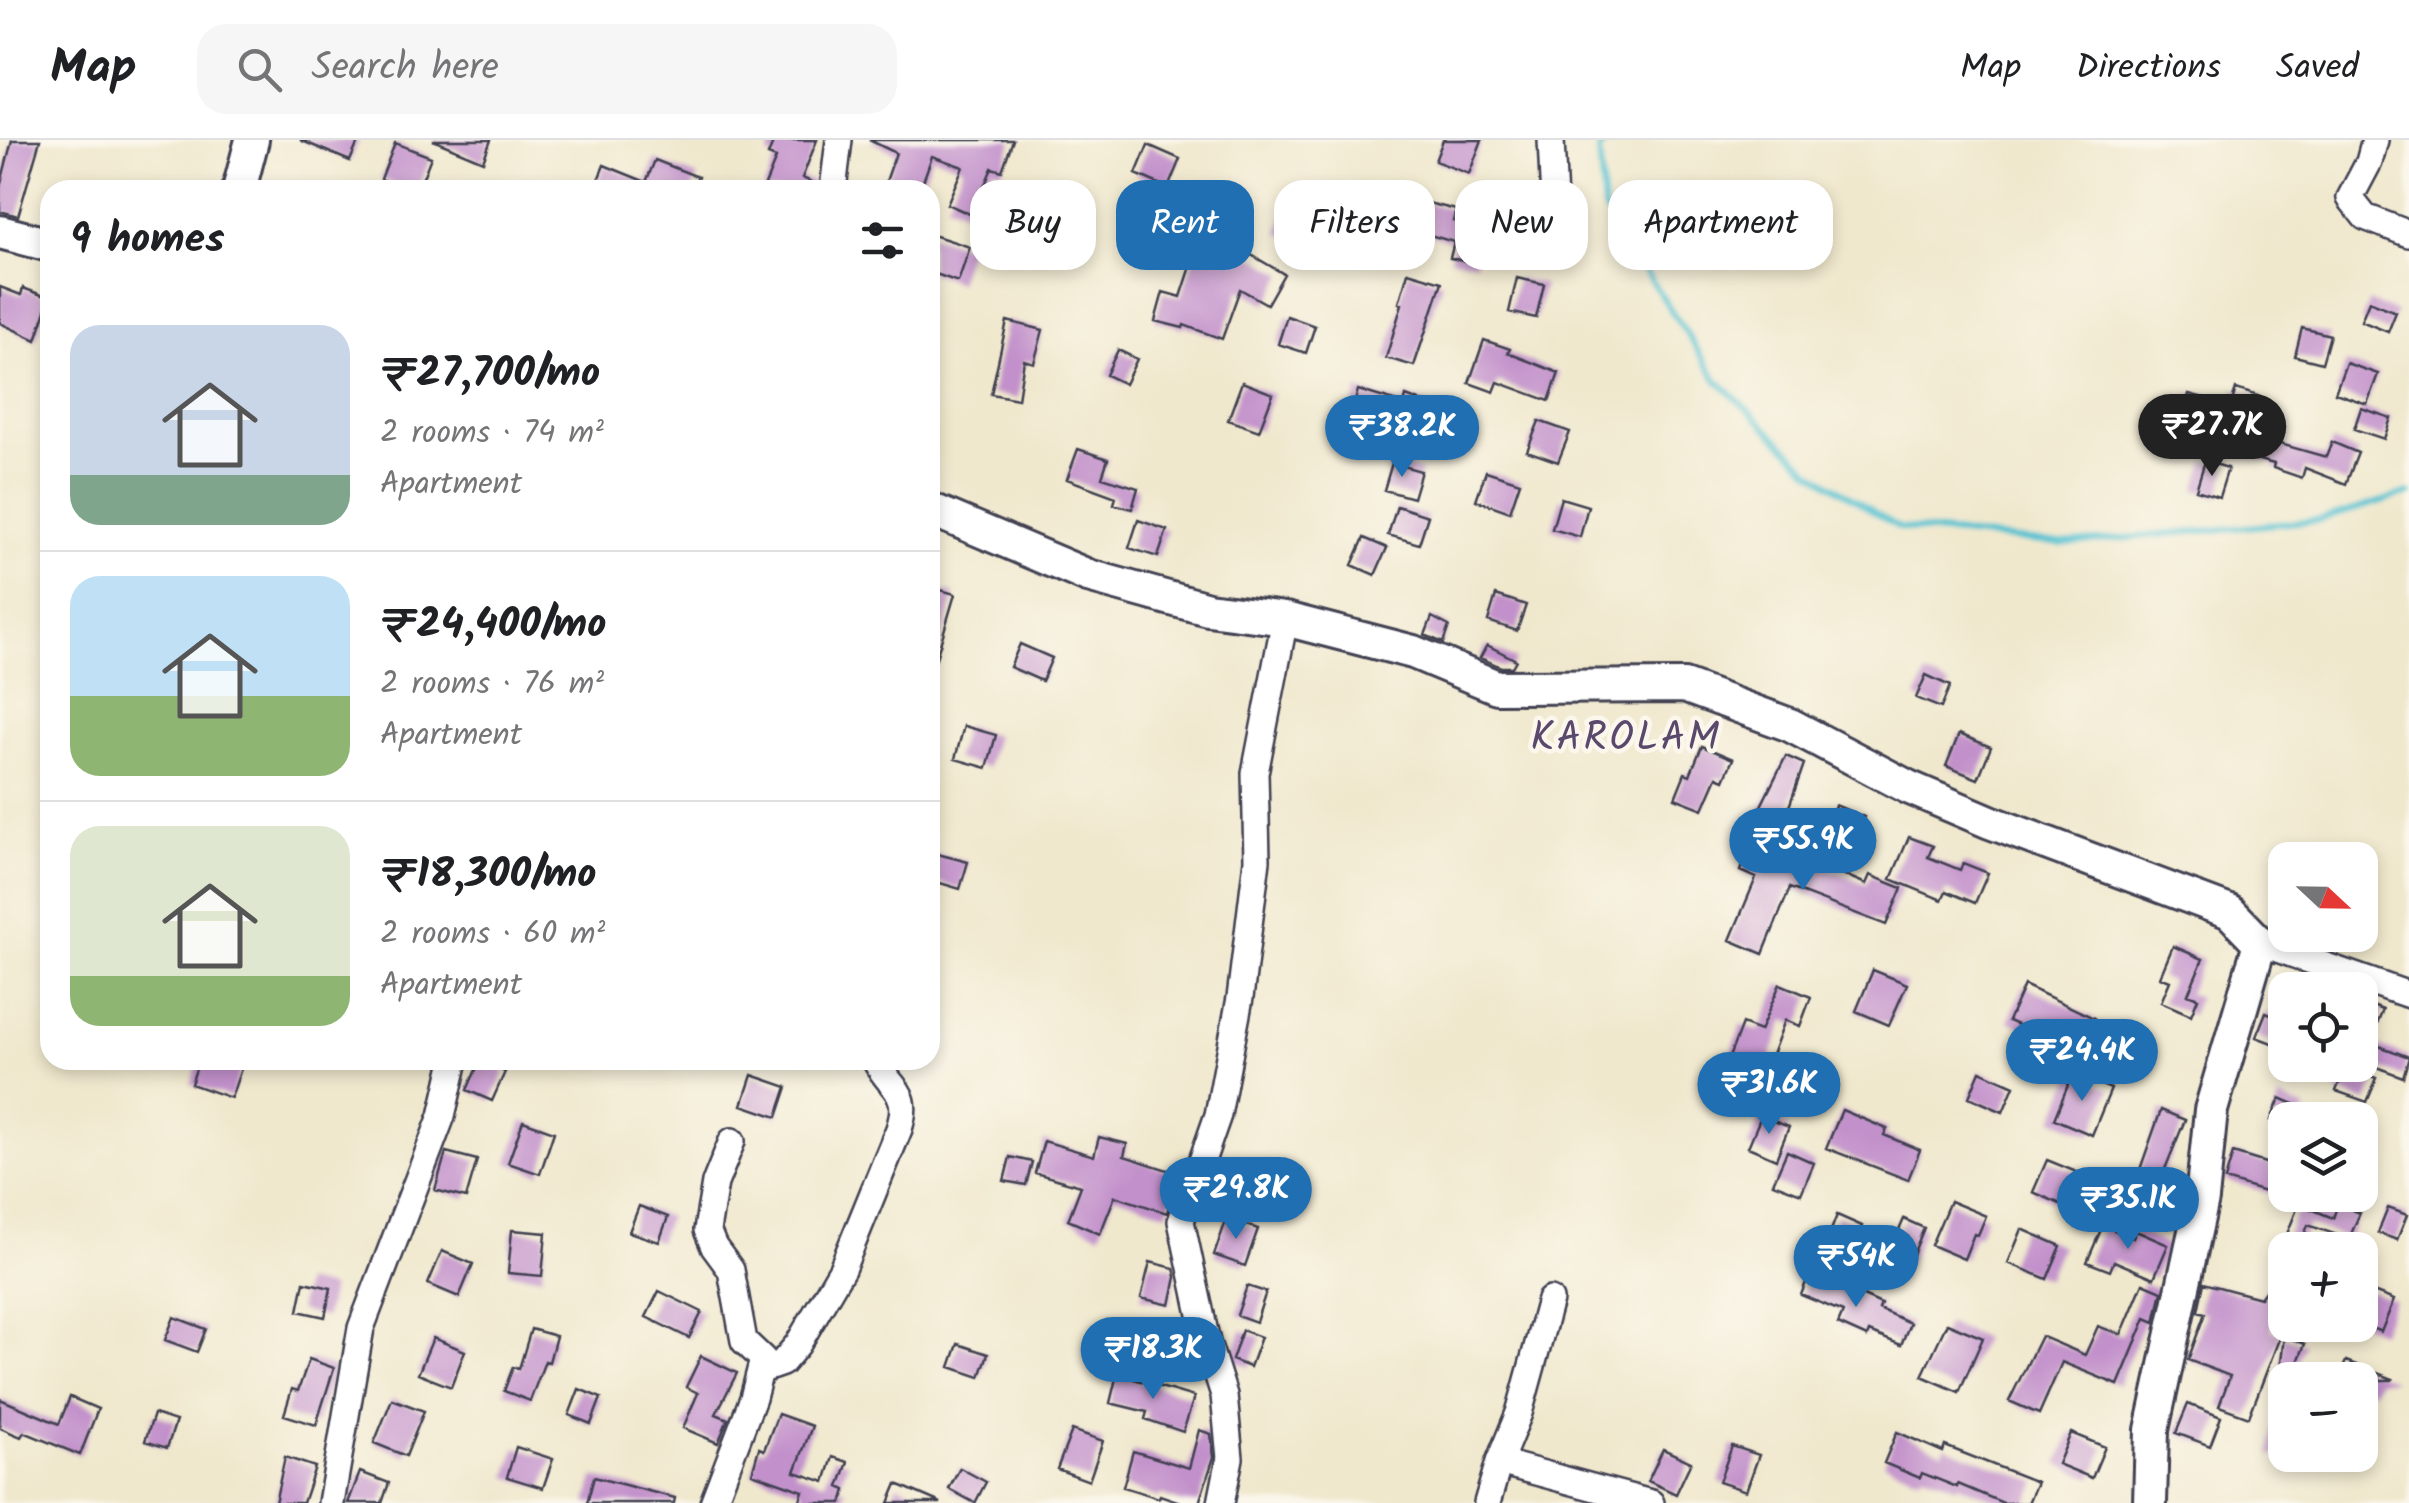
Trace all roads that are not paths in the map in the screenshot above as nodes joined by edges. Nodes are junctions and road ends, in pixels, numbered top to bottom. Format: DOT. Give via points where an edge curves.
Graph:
graph roads {
  1 [pos="252,140"];
  2 [pos="839,140"];
  3 [pos="1551,140"];
  4 [pos="2375,140"];
  5 [pos="242,180"];
  6 [pos="833,180"];
  7 [pos="1553,180"];
  8 [pos="0,232"];
  9 [pos="2409,234"];
  10 [pos="40,242"];
  11 [pos="940,513"];
  12 [pos="1285,618"];
  13 [pos="2260,943"];
  14 [pos="2409,995"];
  15 [pos="453,1070"];
  16 [pos="880,1070"];
  17 [pos="732,1142"];
  18 [pos="1550,1300"];
  19 [pos="762,1370"];
  20 [pos="1499,1462"];
  21 [pos="331,1503"];
  22 [pos="713,1503"];
  23 [pos="1221,1503"];
  24 [pos="1488,1503"];
  25 [pos="1651,1503"];
  26 [pos="2150,1503"];
  1 -- 5 [label="main road"];
  2 -- 6 [label="street"];
  3 -- 7 [label="street"];
  4 -- 9 [label="street" via="2350,198 2365,217"];
  8 -- 10 [label="main road"];
  11 -- 12 [label="main road" via="1088,576 1208,609"];
  12 -- 13 [label="main road" via="1412,652 1498,688 1684,686 1790,725 1990,822 2230,912"];
  12 -- 23 [label="street" via="1256,773 1257,860 1240,998 1218,1114 1181,1221 1224,1396 1230,1458"];
  13 -- 14 [label="street"];
  13 -- 26 [label="main road" via="2210,1110 2202,1198 2152,1430"];
  15 -- 21 [label="street" via="442,1116 361,1328"];
  16 -- 19 [label="street" via="906,1108 899,1130 842,1270 798,1344 782,1363"];
  17 -- 19 [label="street" via="707,1230 731,1270 744,1340 763,1359"];
  18 -- 20 [label="street"];
  19 -- 22 [label="street"];
  20 -- 24 [label="street"];
  20 -- 25 [label="street"];
}
